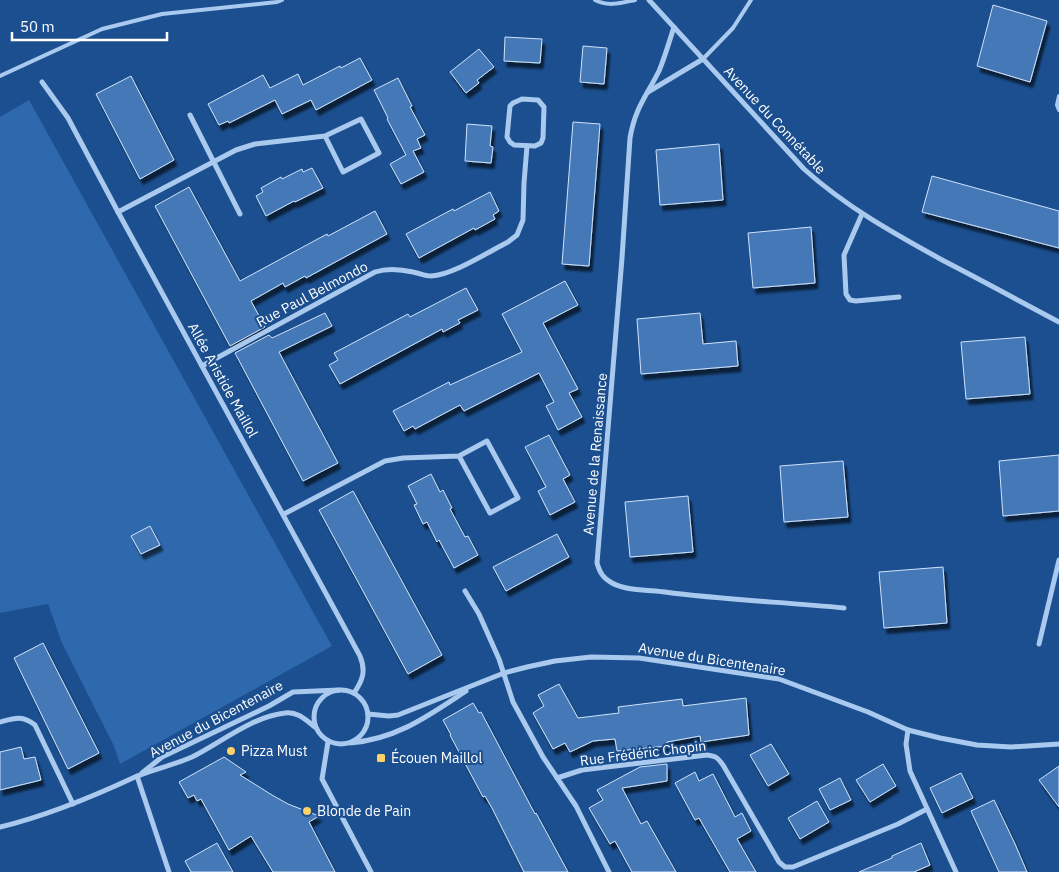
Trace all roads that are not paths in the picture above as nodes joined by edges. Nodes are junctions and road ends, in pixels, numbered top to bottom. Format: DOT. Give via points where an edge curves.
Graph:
graph roads {
  1 [pos="282,0"];
  2 [pos="595,0"];
  3 [pos="635,0"];
  4 [pos="649,0"];
  5 [pos="751,0"];
  6 [pos="674,27"];
  7 [pos="703,59"];
  8 [pos="0,76"];
  9 [pos="42,82"];
  10 [pos="647,92"];
  11 [pos="1059,96"];
  12 [pos="1059,110"];
  13 [pos="190,115"];
  14 [pos="325,136"];
  15 [pos="527,146"];
  16 [pos="214,162"];
  17 [pos="118,212"];
  18 [pos="240,214"];
  19 [pos="862,214"];
  20 [pos="899,297"];
  21 [pos="1059,322"];
  22 [pos="202,366"];
  23 [pos="460,456"];
  24 [pos="284,514"];
  25 [pos="1059,560"];
  26 [pos="466,590"];
  27 [pos="844,608"];
  28 [pos="1039,644"];
  29 [pos="504,674"];
  30 [pos="475,686"];
  31 [pos="339,690"];
  32 [pos="354,694"];
  33 [pos="368,714"];
  34 [pos="0,722"];
  35 [pos="315,727"];
  36 [pos="908,730"];
  37 [pos="328,742"];
  38 [pos="347,744"];
  39 [pos="1059,744"];
  40 [pos="137,776"];
  41 [pos="557,778"];
  42 [pos="73,804"];
  43 [pos="927,809"];
  44 [pos="0,827"];
  45 [pos="169,872"];
  46 [pos="371,872"];
  47 [pos="609,872"];
  48 [pos="956,872"];
  1 -- 8 [label="lane" via="162,14 102,29"];
  2 -- 3 [label="lane" via="604,4"];
  4 -- 6 [label="street, Avenue du Connétable"];
  5 -- 7 [label="lane" via="733,28"];
  6 -- 7 [label="street, Avenue du Connétable"];
  6 -- 10 [label="street" via="663,62"];
  7 -- 10 [label="street"];
  7 -- 19 [label="street, Avenue du Connétable" via="804,169"];
  9 -- 17 [label="street, Allée Aristide Maillol" via="68,118"];
  10 -- 27 [label="street, Avenue de la Renaissance" via="633,120 630,138 597,563 599,573 614,584 633,588"];
  11 -- 12 [label="lane"];
  13 -- 16 [label="street"];
  14 -- 14 [label="street" via="343,172 379,153 361,119"];
  14 -- 16 [label="street" via="255,144"];
  15 -- 15 [label="street" via="514,145 507,137 510,106 522,99 538,100 545,112 543,138 541,143"];
  15 -- 22 [label="street, Rue Paul Belmondo" via="523,220 517,235 508,242 439,275 386,269 375,272"];
  16 -- 17 [label="street"];
  16 -- 18 [label="street"];
  17 -- 22 [label="street, Allée Aristide Maillol"];
  19 -- 20 [label="street" via="844,255 846,294 856,302"];
  19 -- 21 [label="street, Avenue du Connétable"];
  22 -- 24 [label="street, Allée Aristide Maillol"];
  23 -- 23 [label="street" via="490,513 518,498 487,441"];
  23 -- 24 [label="street" via="385,461"];
  24 -- 32 [label="street, Allée Aristide Maillol" via="364,665 363,680"];
  25 -- 28 [label="street"];
  26 -- 29 [label="street"];
  29 -- 30 [label="street, Avenue du Bicentenaire"];
  29 -- 36 [label="street, Avenue du Bicentenaire" via="555,660 640,658 779,679"];
  29 -- 41 [label="street" via="513,702"];
  30 -- 33 [label="street, Avenue du Bicentenaire" via="398,715"];
  30 -- 38 [label="street, Avenue du Bicentenaire" via="395,734"];
  31 -- 32 [label="street"];
  31 -- 35 [label="street" via="321,698 314,709"];
  31 -- 40 [label="street, Avenue du Bicentenaire" via="293,692 162,757"];
  32 -- 33 [label="street" via="365,704"];
  33 -- 38 [label="street" via="368,723 360,737"];
  34 -- 42 [label="street" via="26,718 35,725"];
  35 -- 37 [label="street"];
  35 -- 40 [label="street, Avenue du Bicentenaire" via="295,713 274,715 192,757"];
  36 -- 39 [label="street, Avenue du Bicentenaire" via="977,745"];
  36 -- 43 [label="street" via="906,744 910,770"];
  37 -- 38 [label="street"];
  37 -- 46 [label="street" via="322,779"];
  40 -- 42 [label="street, Avenue du Bicentenaire"];
  40 -- 45 [label="street"];
  41 -- 43 [label="street, Rue Frédéric Chopin" via="582,770 714,756 724,766 779,862 785,867 794,867"];
  41 -- 47 [label="street" via="576,806"];
  42 -- 44 [label="street, Avenue du Bicentenaire"];
  43 -- 48 [label="street"];
}
